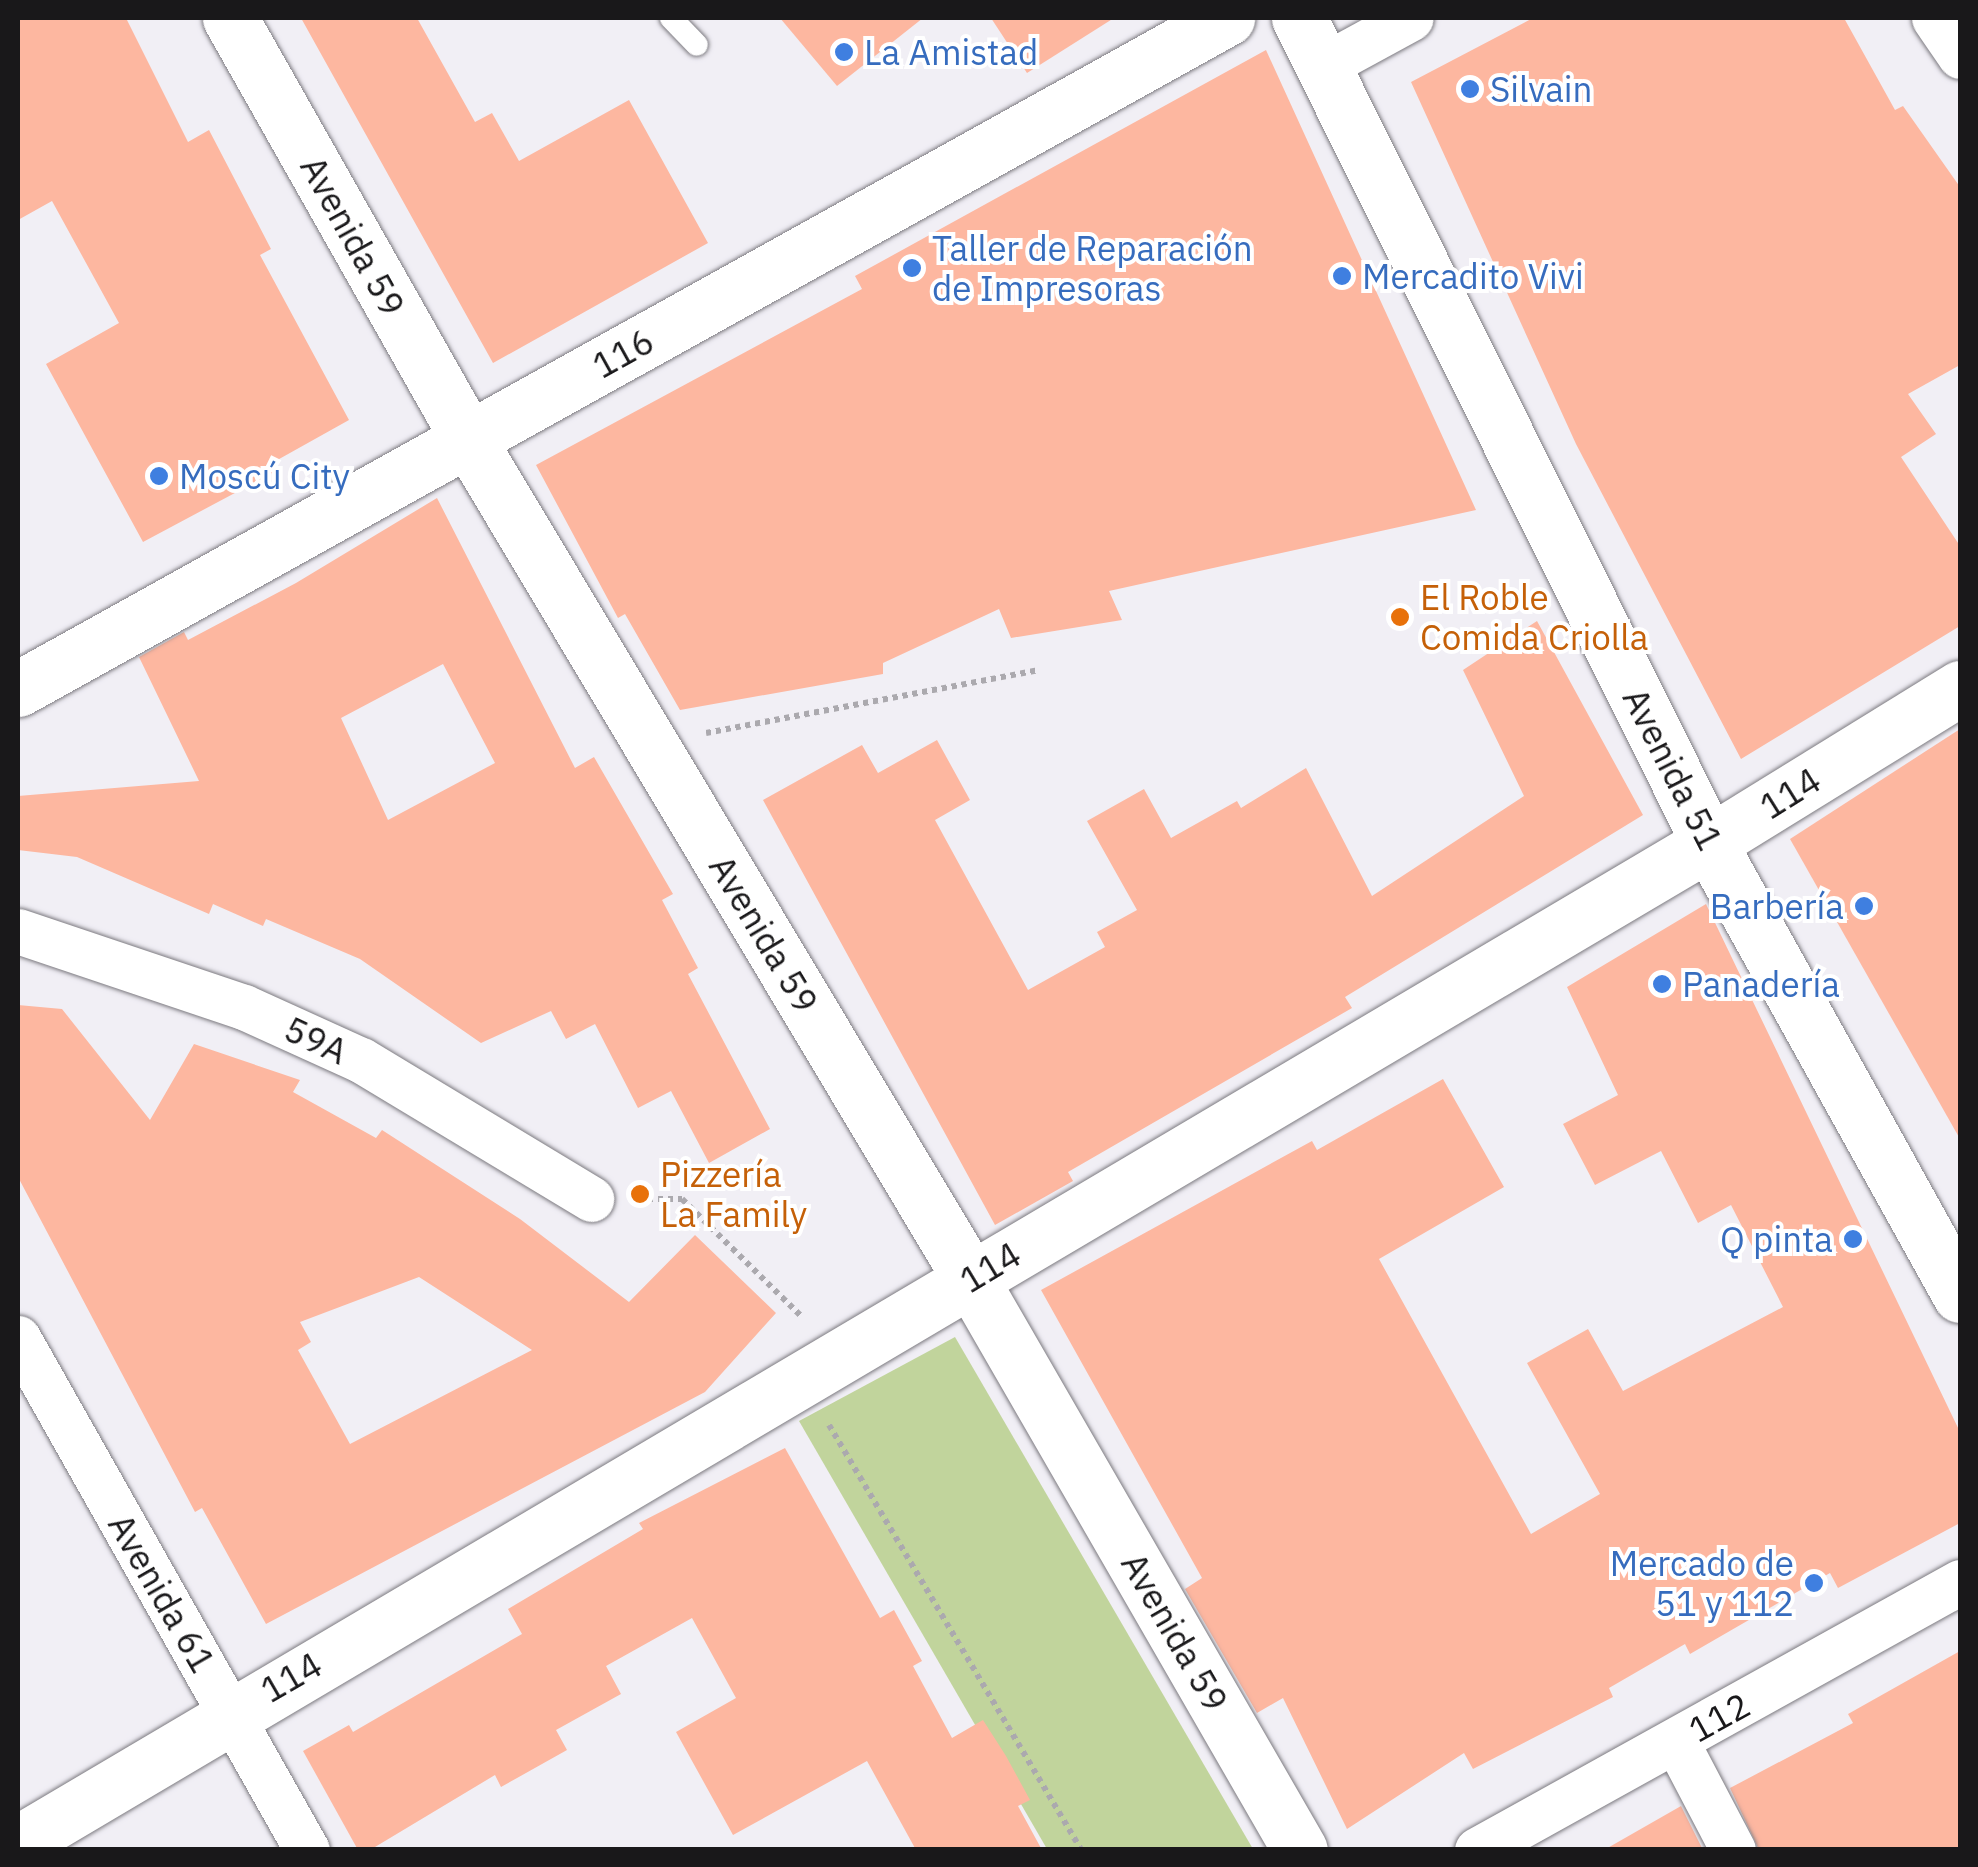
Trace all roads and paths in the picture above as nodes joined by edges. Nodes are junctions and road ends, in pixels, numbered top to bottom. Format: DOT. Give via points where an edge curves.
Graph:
graph roads {
  1 [pos="230,18"];
  2 [pos="671,18"];
  3 [pos="1228,18"];
  4 [pos="1299,18"];
  5 [pos="1411,18"];
  6 [pos="1934,18"];
  7 [pos="698,46"];
  8 [pos="1960,56"];
  9 [pos="1321,67"];
  10 [pos="468,439"];
  11 [pos="1039,670"];
  12 [pos="1960,688"];
  13 [pos="18,689"];
  14 [pos="650,744"];
  15 [pos="1709,844"];
  16 [pos="18,931"];
  17 [pos="592,1199"];
  18 [pos="970,1278"];
  19 [pos="1960,1295"];
  20 [pos="18,1338"];
  21 [pos="822,1369"];
  22 [pos="1960,1582"];
  23 [pos="230,1712"];
  24 [pos="1676,1742"];
  25 [pos="18,1843"];
  26 [pos="307,1850"];
  27 [pos="1081,1850"];
  28 [pos="1300,1850"];
  29 [pos="1477,1850"];
  30 [pos="1734,1850"];
  1 -- 10 [label="main road, Avenida 59"];
  2 -- 7 [label="lane"];
  3 -- 10 [label="main road, 116"];
  4 -- 9 [label="main road, Avenida 51"];
  5 -- 9 [label="street"];
  6 -- 8 [label="street"];
  9 -- 15 [label="main road, Avenida 51"];
  10 -- 13 [label="main road, 116"];
  10 -- 14 [label="main road, Avenida 59"];
  11 -- 14 [label="path"];
  12 -- 15 [label="main road, 114"];
  14 -- 18 [label="main road, Avenida 59"];
  15 -- 18 [label="main road, 114"];
  15 -- 19 [label="main road, Avenida 51"];
  16 -- 17 [label="street, 59A" via="244,1007 361,1060"];
  17 -- 21 [label="path" via="682,1199"];
  18 -- 21 [label="main road, 114"];
  18 -- 28 [label="main road, Avenida 59"];
  20 -- 23 [label="street, Avenida 61"];
  21 -- 23 [label="main road, 114"];
  21 -- 27 [label="path"];
  22 -- 24 [label="street, 112"];
  23 -- 25 [label="main road, 114"];
  23 -- 26 [label="street, Avenida 61"];
  24 -- 29 [label="street, 112"];
  24 -- 30 [label="street"];
}
